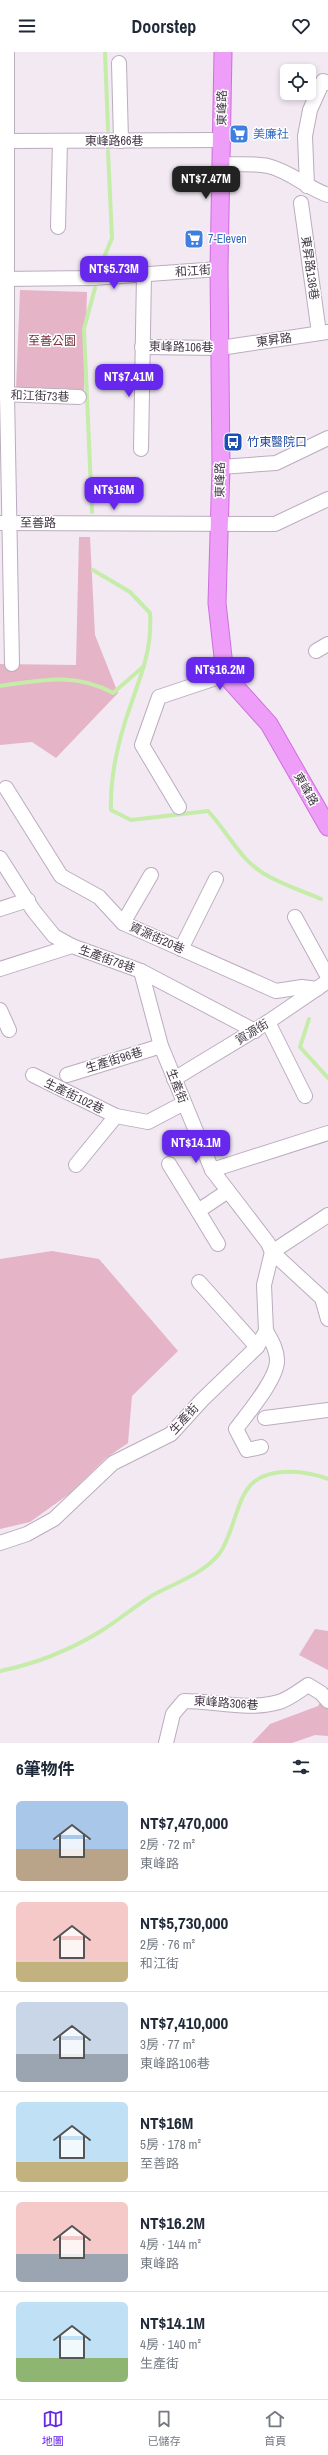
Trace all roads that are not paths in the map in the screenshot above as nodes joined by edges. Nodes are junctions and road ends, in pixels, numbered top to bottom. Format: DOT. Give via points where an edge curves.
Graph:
graph roads {
  1 [pos="7,52"];
  2 [pos="223,52"];
  3 [pos="119,63"];
  4 [pos="328,83"];
  5 [pos="60,140"];
  6 [pos="221,140"];
  7 [pos="8,141"];
  8 [pos="121,141"];
  9 [pos="221,164"];
  10 [pos="307,186"];
  11 [pos="328,195"];
  12 [pos="301,203"];
  13 [pos="4,222"];
  14 [pos="58,227"];
  15 [pos="219,269"];
  16 [pos="144,274"];
  17 [pos="4,280"];
  18 [pos="323,332"];
  19 [pos="142,346"];
  20 [pos="220,348"];
  21 [pos="3,394"];
  22 [pos="79,397"];
  23 [pos="328,438"];
  24 [pos="141,449"];
  25 [pos="221,467"];
  26 [pos="328,499"];
  27 [pos="4,523"];
  28 [pos="219,524"];
  29 [pos="12,664"];
  30 [pos="225,675"];
  31 [pos="6,788"];
  32 [pos="179,807"];
  33 [pos="328,827"];
  34 [pos="0,858"];
  35 [pos="151,875"];
  36 [pos="216,879"];
  37 [pos="28,900"];
  38 [pos="0,908"];
  39 [pos="295,917"];
  40 [pos="123,923"];
  41 [pos="72,946"];
  42 [pos="181,949"];
  43 [pos="0,968"];
  44 [pos="141,971"];
  45 [pos="328,977"];
  46 [pos="322,985"];
  47 [pos="0,1010"];
  48 [pos="268,1022"];
  49 [pos="9,1030"];
  50 [pos="255,1031"];
  51 [pos="161,1046"];
  52 [pos="33,1075"];
  53 [pos="67,1075"];
  54 [pos="174,1079"];
  55 [pos="305,1096"];
  56 [pos="184,1103"];
  57 [pos="116,1116"];
  58 [pos="328,1133"];
  59 [pos="169,1164"];
  60 [pos="76,1165"];
  61 [pos="212,1170"];
  62 [pos="228,1191"];
  63 [pos="198,1211"];
  64 [pos="328,1215"];
  65 [pos="218,1244"];
  66 [pos="272,1252"];
  67 [pos="200,1282"];
  68 [pos="325,1298"];
  69 [pos="328,1319"];
  70 [pos="266,1331"];
  71 [pos="257,1347"];
  72 [pos="328,1410"];
  73 [pos="265,1418"];
  74 [pos="261,1447"];
  75 [pos="0,1543"];
  76 [pos="328,1701"];
  77 [pos="166,1743"];
  1 -- 7 [label="street"];
  2 -- 6 [label="main road, 東峰路"];
  3 -- 8 [label="street"];
  4 -- 10 [label="street" via="323,81 310,110 305,136"];
  5 -- 7 [label="street, 東峰路66巷"];
  5 -- 8 [label="street, 東峰路66巷"];
  5 -- 14 [label="street"];
  6 -- 8 [label="street, 東峰路66巷"];
  6 -- 9 [label="main road, 東峰路"];
  7 -- 13 [label="street"];
  9 -- 10 [label="street" via="268,166"];
  9 -- 15 [label="main road, 東峰路"];
  10 -- 11 [label="street"];
  12 -- 18 [label="street, 東昇路136巷"];
  13 -- 17 [label="street"];
  15 -- 16 [label="street, 和江街"];
  15 -- 20 [label="main road, 東峰路"];
  16 -- 17 [label="street, 和江街"];
  16 -- 19 [label="street, 東峰路106巷"];
  17 -- 21 [label="street"];
  18 -- 20 [label="street, 東昇路"];
  19 -- 20 [label="street, 東峰路106巷"];
  19 -- 24 [label="street, 東峰路106巷"];
  20 -- 25 [label="main road, 東峰路"];
  21 -- 22 [label="street, 和江街73巷"];
  21 -- 27 [label="street"];
  23 -- 25 [label="street" via="276,463"];
  25 -- 28 [label="main road, 東峰路"];
  26 -- 28 [label="street, 至善路" via="275,524"];
  27 -- 28 [label="street, 至善路"];
  27 -- 29 [label="street"];
  28 -- 30 [label="main road, 東峰路" via="217,602"];
  30 -- 32 [label="street" via="159,697 142,745"];
  30 -- 33 [label="main road, 東峰路" via="269,724"];
  31 -- 40 [label="street, 資源街20巷" via="61,876 99,897"];
  34 -- 37 [label="street, 生產街78巷"];
  35 -- 40 [label="street"];
  36 -- 42 [label="street"];
  37 -- 38 [label="street"];
  37 -- 41 [label="street, 生產街78巷" via="54,936"];
  39 -- 45 [label="street"];
  40 -- 42 [label="street, 資源街20巷"];
  41 -- 43 [label="street, 生產街78巷"];
  41 -- 44 [label="street, 生產街78巷"];
  42 -- 46 [label="street, 資源街20巷" via="276,991"];
  44 -- 50 [label="street, 生產街78巷"];
  44 -- 51 [label="street, 生產街"];
  46 -- 48 [label="street, 資源街"];
  47 -- 49 [label="street"];
  48 -- 50 [label="street, 資源街"];
  48 -- 55 [label="street"];
  50 -- 54 [label="street, 資源街"];
  51 -- 53 [label="street, 生產街96巷"];
  51 -- 54 [label="street, 生產街"];
  52 -- 57 [label="street, 生產街102巷"];
  54 -- 56 [label="street, 生產街"];
  56 -- 57 [label="street, 生產街102巷" via="148,1122"];
  56 -- 61 [label="street, 生產街"];
  57 -- 60 [label="street, 生產街102巷"];
  58 -- 61 [label="street"];
  59 -- 63 [label="street"];
  61 -- 62 [label="street, 生產街"];
  62 -- 63 [label="street"];
  62 -- 66 [label="street, 生產街" via="268,1243"];
  63 -- 65 [label="street"];
  64 -- 66 [label="street"];
  66 -- 68 [label="street, 生產街"];
  66 -- 70 [label="street" via="264,1285"];
  67 -- 71 [label="street"];
  68 -- 69 [label="street, 生產街"];
  70 -- 71 [label="street, 生產街"];
  70 -- 74 [label="street" via="274,1345 278,1361 274,1374 236,1429 246,1450"];
  71 -- 75 [label="street, 生產街" via="171,1434 113,1463 54,1519 15,1539"];
  72 -- 73 [label="street"];
  76 -- 77 [label="street, 東峰路306巷" via="322,1693 308,1686 280,1702 259,1707 184,1700 174,1714"];
}
